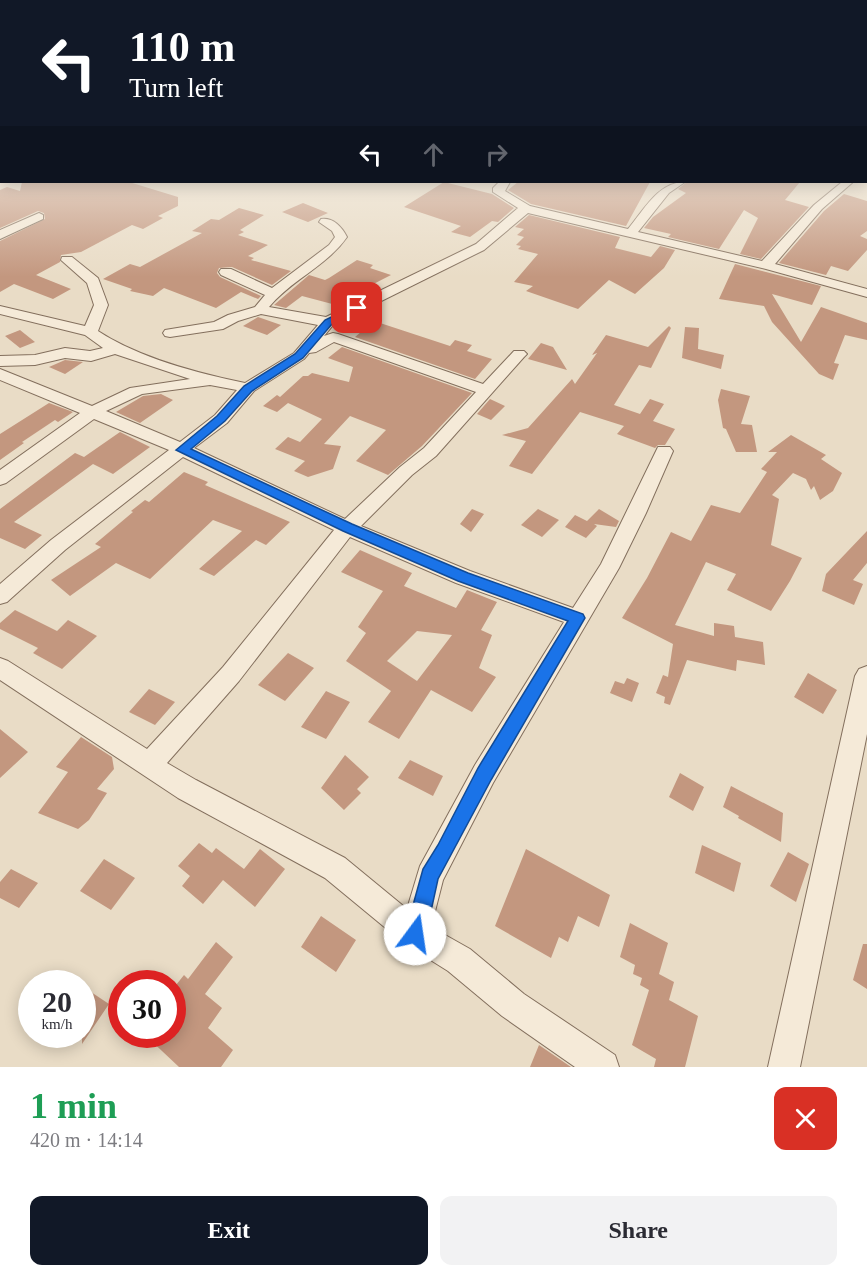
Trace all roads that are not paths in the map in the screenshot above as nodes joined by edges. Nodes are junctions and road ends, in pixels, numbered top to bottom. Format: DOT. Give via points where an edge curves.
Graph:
graph roads {
  1 [pos="504,183"];
  2 [pos="678,183"];
  3 [pos="847,183"];
  4 [pos="527,209"];
  5 [pos="39,216"];
  6 [pos="325,222"];
  7 [pos="631,233"];
  8 [pos="0,236"];
  9 [pos="67,260"];
  10 [pos="768,266"];
  11 [pos="226,272"];
  12 [pos="867,293"];
  13 [pos="273,294"];
  14 [pos="0,310"];
  15 [pos="260,310"];
  16 [pos="328,322"];
  17 [pos="90,332"];
  18 [pos="170,333"];
  19 [pos="115,349"];
  20 [pos="519,354"];
  21 [pos="299,356"];
  22 [pos="0,361"];
  23 [pos="0,374"];
  24 [pos="210,380"];
  25 [pos="248,388"];
  26 [pos="486,390"];
  27 [pos="92,413"];
  28 [pos="182,450"];
  29 [pos="664,451"];
  30 [pos="0,479"];
  31 [pos="347,528"];
  32 [pos="0,596"];
  33 [pos="577,618"];
  34 [pos="0,668"];
  35 [pos="867,676"];
  36 [pos="149,765"];
  37 [pos="415,934"];
  38 [pos="603,1067"];
  39 [pos="784,1067"];
  1 -- 4 [label="street" via="499,192"];
  2 -- 7 [label="street" via="664,191"];
  3 -- 10 [label="street" via="818,207 769,260"];
  4 -- 7 [label="street"];
  4 -- 16 [label="street" via="480,246"];
  5 -- 8 [label="street"];
  6 -- 13 [label="street" via="341,237 333,248"];
  7 -- 10 [label="street"];
  9 -- 17 [label="street" via="93,281 101,305"];
  10 -- 12 [label="street"];
  11 -- 13 [label="street"];
  13 -- 15 [label="street"];
  14 -- 17 [label="street"];
  15 -- 16 [label="street"];
  15 -- 18 [label="street" via="218,326"];
  16 -- 21 [label="street"];
  17 -- 19 [label="street"];
  19 -- 22 [label="street" via="91,356 65,353 35,360"];
  19 -- 24 [label="street"];
  20 -- 26 [label="street"];
  21 -- 25 [label="street"];
  21 -- 26 [label="street" via="333,337"];
  23 -- 27 [label="street"];
  24 -- 25 [label="street"];
  24 -- 27 [label="street" via="134,391"];
  25 -- 28 [label="street" via="221,419"];
  26 -- 31 [label="street" via="430,452"];
  27 -- 28 [label="street"];
  27 -- 30 [label="street"];
  28 -- 31 [label="street"];
  28 -- 32 [label="street" via="58,545"];
  29 -- 33 [label="street" via="633,522"];
  31 -- 33 [label="street" via="463,577"];
  31 -- 36 [label="street" via="231,674"];
  33 -- 37 [label="street" via="484,774 430,876"];
  34 -- 36 [label="street"];
  35 -- 39 [label="street"];
  36 -- 37 [label="street" via="335,868"];
  37 -- 38 [label="street" via="459,960 513,1005"];
}
